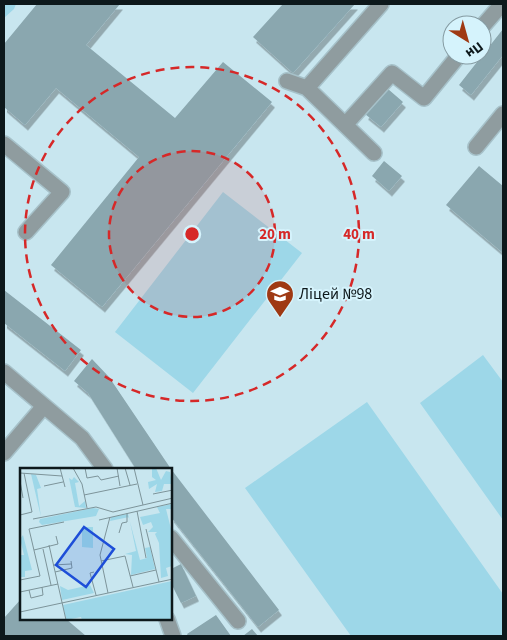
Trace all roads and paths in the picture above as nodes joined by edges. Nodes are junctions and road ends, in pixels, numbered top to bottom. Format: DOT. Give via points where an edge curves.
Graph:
graph roads {
  1 [pos="381,4"];
  2 [pos="502,4"];
  3 [pos="492,16"];
  4 [pos="451,65"];
  5 [pos="287,80"];
  6 [pos="307,88"];
  7 [pos="503,114"];
  8 [pos="345,125"];
  9 [pos="4,144"];
  10 [pos="476,147"];
  11 [pos="374,153"];
  12 [pos="26,232"];
  13 [pos="4,372"];
  14 [pos="44,406"];
  15 [pos="4,453"];
  16 [pos="104,466"];
  17 [pos="172,539"];
  18 [pos="167,620"];
  19 [pos="238,621"];
  20 [pos="173,636"];
  1 -- 6 [label="lane"];
  2 -- 3 [label="lane"];
  4 -- 8 [label="lane" via="424,98 392,73"];
  5 -- 6 [label="lane"];
  6 -- 8 [label="lane"];
  7 -- 10 [label="lane"];
  8 -- 11 [label="lane"];
  9 -- 12 [label="lane" via="62,192"];
  13 -- 14 [label="lane"];
  14 -- 15 [label="lane"];
  14 -- 16 [label="lane" via="82,438"];
  17 -- 19 [label="lane"];
  18 -- 20 [label="lane"];
}
